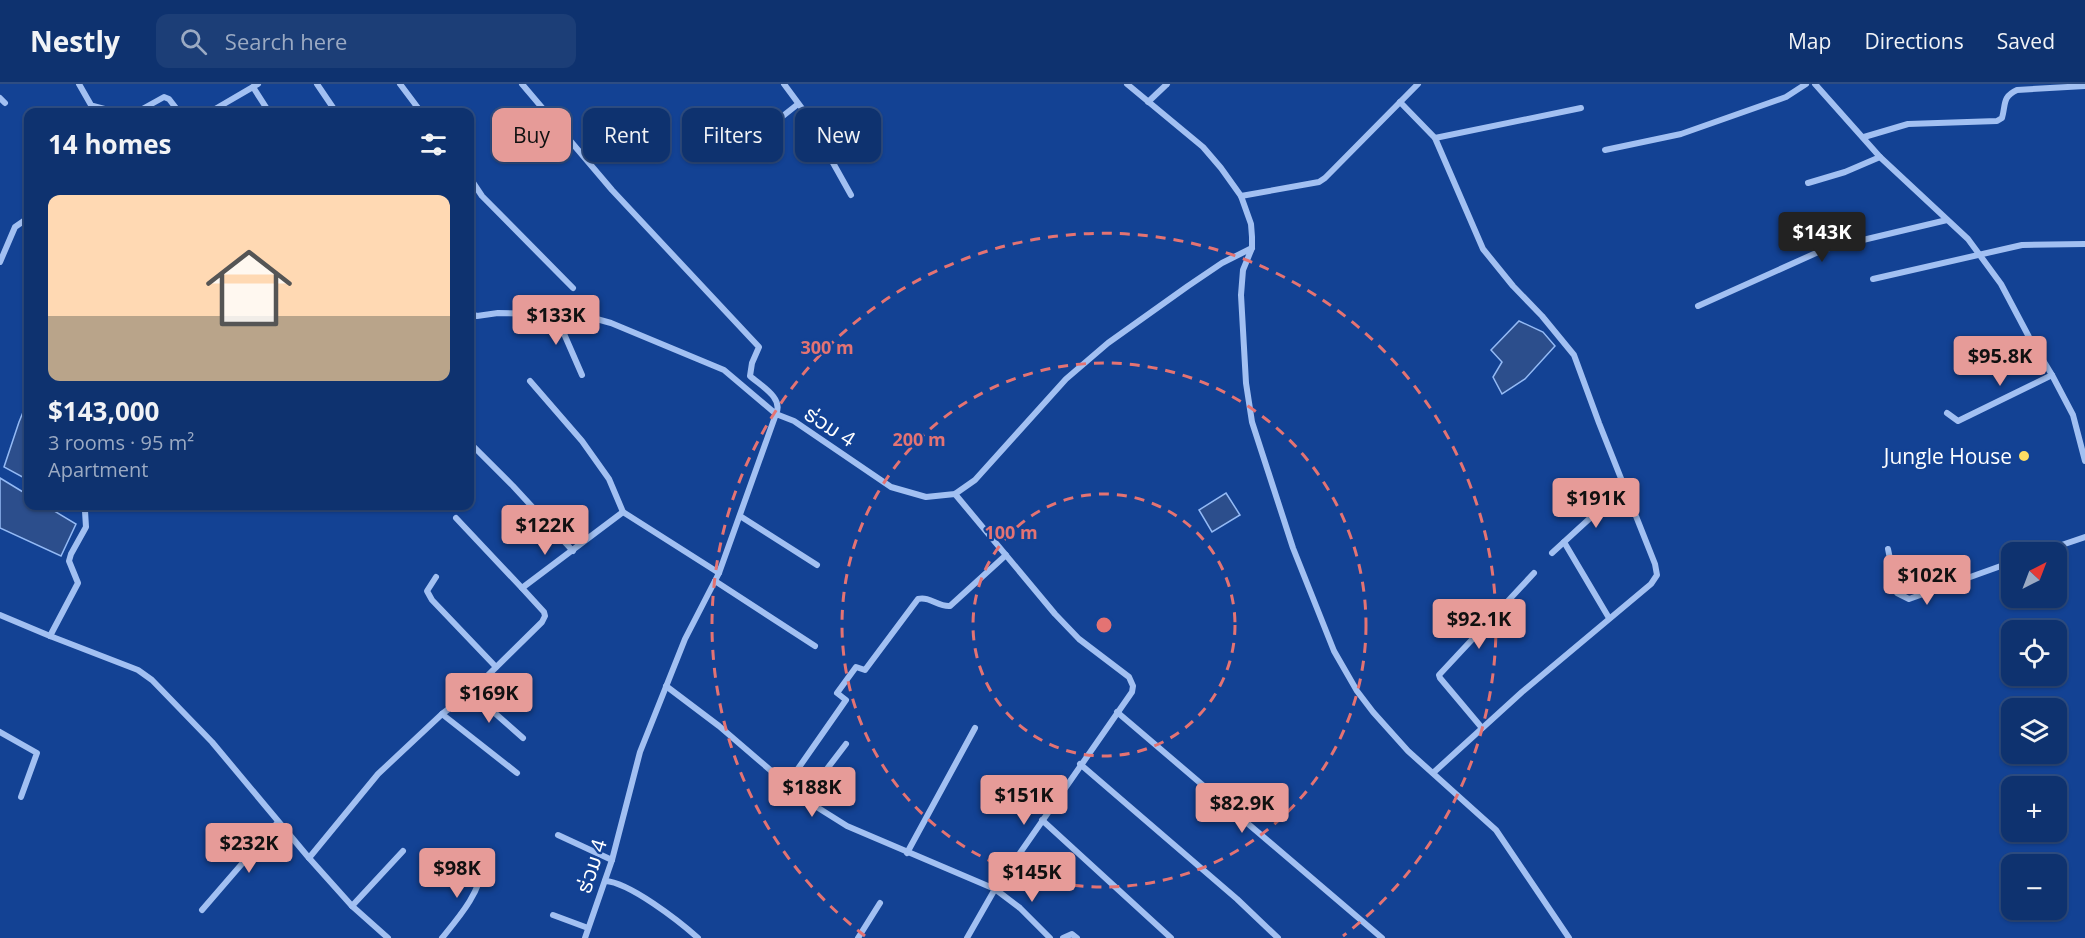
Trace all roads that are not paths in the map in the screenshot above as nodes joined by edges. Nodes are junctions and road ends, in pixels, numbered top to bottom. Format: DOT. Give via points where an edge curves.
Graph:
graph roads {
  1 [pos="79,84"];
  2 [pos="317,84"];
  3 [pos="400,84"];
  4 [pos="522,84"];
  5 [pos="784,84"];
  6 [pos="1127,84"];
  7 [pos="1167,84"];
  8 [pos="1418,84"];
  9 [pos="1806,84"];
  10 [pos="1815,84"];
  11 [pos="255,86"];
  12 [pos="2085,86"];
  13 [pos="1148,102"];
  14 [pos="1400,102"];
  15 [pos="798,104"];
  16 [pos="221,106"];
  17 [pos="93,108"];
  18 [pos="144,108"];
  19 [pos="176,108"];
  20 [pos="217,108"];
  21 [pos="267,108"];
  22 [pos="333,108"];
  23 [pos="418,108"];
  24 [pos="1581,108"];
  25 [pos="783,116"];
  26 [pos="1864,137"];
  27 [pos="1435,138"];
  28 [pos="1605,150"];
  29 [pos="1880,157"];
  30 [pos="1808,183"];
  31 [pos="474,184"];
  32 [pos="850,195"];
  33 [pos="1241,196"];
  34 [pos="1947,220"];
  35 [pos="24,221"];
  36 [pos="2085,243"];
  37 [pos="1252,248"];
  38 [pos="1980,254"];
  39 [pos="0,261"];
  40 [pos="1873,279"];
  41 [pos="573,288"];
  42 [pos="1698,306"];
  43 [pos="560,314"];
  44 [pos="474,315"];
  45 [pos="582,375"];
  46 [pos="2052,375"];
  47 [pos="750,376"];
  48 [pos="530,381"];
  49 [pos="745,387"];
  50 [pos="1947,413"];
  51 [pos="776,414"];
  52 [pos="474,447"];
  53 [pos="2085,460"];
  54 [pos="1624,487"];
  55 [pos="955,494"];
  56 [pos="85,511"];
  57 [pos="623,512"];
  58 [pos="740,516"];
  59 [pos="456,518"];
  60 [pos="2085,537"];
  61 [pos="1564,542"];
  62 [pos="2067,543"];
  63 [pos="1888,549"];
  64 [pos="573,551"];
  65 [pos="1552,553"];
  66 [pos="1006,555"];
  67 [pos="817,565"];
  68 [pos="2001,566"];
  69 [pos="719,573"];
  70 [pos="1534,573"];
  71 [pos="436,578"];
  72 [pos="715,581"];
  73 [pos="522,588"];
  74 [pos="0,615"];
  75 [pos="1609,618"];
  76 [pos="50,636"];
  77 [pos="815,646"];
  78 [pos="496,667"];
  79 [pos="666,686"];
  80 [pos="471,692"];
  81 [pos="1117,712"];
  82 [pos="442,714"];
  83 [pos="975,728"];
  84 [pos="1482,728"];
  85 [pos="0,732"];
  86 [pos="523,738"];
  87 [pos="846,744"];
  88 [pos="1080,764"];
  89 [pos="518,773"];
  90 [pos="1433,773"];
  91 [pos="788,783"];
  92 [pos="21,797"];
  93 [pos="804,799"];
  94 [pos="1042,820"];
  95 [pos="278,822"];
  96 [pos="558,835"];
  97 [pos="403,851"];
  98 [pos="907,853"];
  99 [pos="309,858"];
  100 [pos="612,860"];
  101 [pos="483,863"];
  102 [pos="605,881"];
  103 [pos="994,889"];
  104 [pos="880,903"];
  105 [pos="352,906"];
  106 [pos="202,910"];
  107 [pos="553,915"];
  108 [pos="588,928"];
  109 [pos="388,938"];
  110 [pos="442,938"];
  111 [pos="585,938"];
  112 [pos="698,938"];
  113 [pos="858,938"];
  114 [pos="967,938"];
  115 [pos="1050,938"];
  116 [pos="1063,938"];
  117 [pos="1077,938"];
  118 [pos="1171,938"];
  119 [pos="1278,938"];
  120 [pos="1382,938"];
  121 [pos="1569,938"];
  1 -- 17 [label="street"];
  2 -- 22 [label="street"];
  3 -- 23 [label="street"];
  4 -- 47 [label="street" via="612,190 759,347"];
  5 -- 15 [label="street"];
  6 -- 13 [label="street"];
  7 -- 13 [label="street"];
  8 -- 14 [label="street"];
  9 -- 28 [label="street" via="1786,97 1681,134"];
  10 -- 26 [label="street"];
  11 -- 16 [label="street"];
  11 -- 21 [label="street"];
  12 -- 26 [label="street" via="2017,90 2005,100 2002,118 1997,121 1908,124"];
  13 -- 33 [label="street" via="1203,147"];
  14 -- 27 [label="street"];
  14 -- 33 [label="street" via="1319,182"];
  15 -- 25 [label="street"];
  15 -- 32 [label="street"];
  16 -- 20 [label="street"];
  18 -- 19 [label="street" via="164,97"];
  24 -- 27 [label="street"];
  26 -- 29 [label="street"];
  27 -- 54 [label="street" via="1483,249 1574,355"];
  29 -- 30 [label="street"];
  29 -- 34 [label="street"];
  31 -- 41 [label="street"];
  33 -- 37 [label="street" via="1251,224"];
  34 -- 38 [label="street"];
  34 -- 42 [label="street" via="1825,249"];
  35 -- 39 [label="street" via="15,227"];
  36 -- 38 [label="street" via="2022,245"];
  37 -- 55 [label="street" via="1222,263 1108,343 1066,379 975,480"];
  37 -- 90 [label="street" via="1243,270 1241,295 1246,383 1252,422 1278,502 1334,651 1372,712"];
  38 -- 40 [label="street"];
  38 -- 46 [label="street"];
  43 -- 44 [label="street"];
  43 -- 45 [label="street" via="558,320"];
  43 -- 49 [label="street" via="593,318 650,339 724,370"];
  46 -- 50 [label="street" via="1958,421"];
  46 -- 53 [label="street" via="2073,415"];
  47 -- 49 [label="street"];
  47 -- 51 [label="street" via="778,400"];
  48 -- 57 [label="street" via="609,479"];
  49 -- 51 [label="street"];
  51 -- 55 [label="street, ຮ່ວມ 4" via="794,421 891,487 926,497"];
  51 -- 58 [label="street, ຮ່ວມ 4"];
  52 -- 64 [label="street"];
  54 -- 61 [label="street"];
  54 -- 75 [label="street" via="1657,575"];
  55 -- 66 [label="street"];
  56 -- 76 [label="street" via="86,527 69,561 78,583"];
  57 -- 64 [label="street"];
  57 -- 69 [label="street"];
  58 -- 67 [label="street"];
  58 -- 69 [label="street, ຮ່ວມ 4"];
  59 -- 73 [label="street"];
  60 -- 62 [label="street"];
  61 -- 65 [label="street"];
  61 -- 75 [label="street"];
  63 -- 68 [label="street" via="1897,593 1909,599"];
  64 -- 73 [label="street"];
  66 -- 81 [label="street" via="1079,639 1129,677 1132,692"];
  66 -- 91 [label="street" via="950,606 924,598 918,600 865,670 856,667 837,693 846,700"];
  69 -- 72 [label="street, ຮ່ວມ 4"];
  70 -- 84 [label="street" via="1440,675"];
  71 -- 78 [label="street" via="428,591 432,600"];
  72 -- 77 [label="street"];
  72 -- 79 [label="street, ຮ່ວມ 4"];
  73 -- 78 [label="street" via="545,616"];
  74 -- 76 [label="street"];
  75 -- 84 [label="street"];
  76 -- 95 [label="street" via="138,670 152,680 212,742"];
  78 -- 80 [label="street"];
  79 -- 91 [label="street"];
  79 -- 100 [label="street, ຮ່ວມ 4" via="639,752"];
  80 -- 82 [label="street"];
  80 -- 86 [label="street"];
  81 -- 88 [label="street"];
  81 -- 120 [label="street"];
  82 -- 89 [label="street"];
  82 -- 99 [label="street" via="378,774"];
  83 -- 98 [label="street"];
  84 -- 90 [label="street"];
  85 -- 92 [label="street" via="37,753"];
  87 -- 93 [label="street"];
  88 -- 94 [label="street"];
  88 -- 119 [label="street"];
  90 -- 121 [label="street" via="1496,830"];
  91 -- 93 [label="street"];
  93 -- 98 [label="street" via="847,826"];
  94 -- 103 [label="street"];
  94 -- 118 [label="street"];
  95 -- 99 [label="street"];
  95 -- 106 [label="street"];
  96 -- 100 [label="street"];
  97 -- 105 [label="street"];
  98 -- 103 [label="street"];
  99 -- 105 [label="street"];
  100 -- 102 [label="street, ຮ່ວມ 4"];
  101 -- 110 [label="street" via="471,899"];
  102 -- 108 [label="street, ຮ່ວມ 4"];
  102 -- 112 [label="street" via="634,891"];
  103 -- 114 [label="street"];
  103 -- 115 [label="street"];
  104 -- 113 [label="street"];
  105 -- 109 [label="street"];
  107 -- 108 [label="street"];
  108 -- 111 [label="street, ຮ່ວມ 4"];
  116 -- 117 [label="street" via="1072,934"];
}
